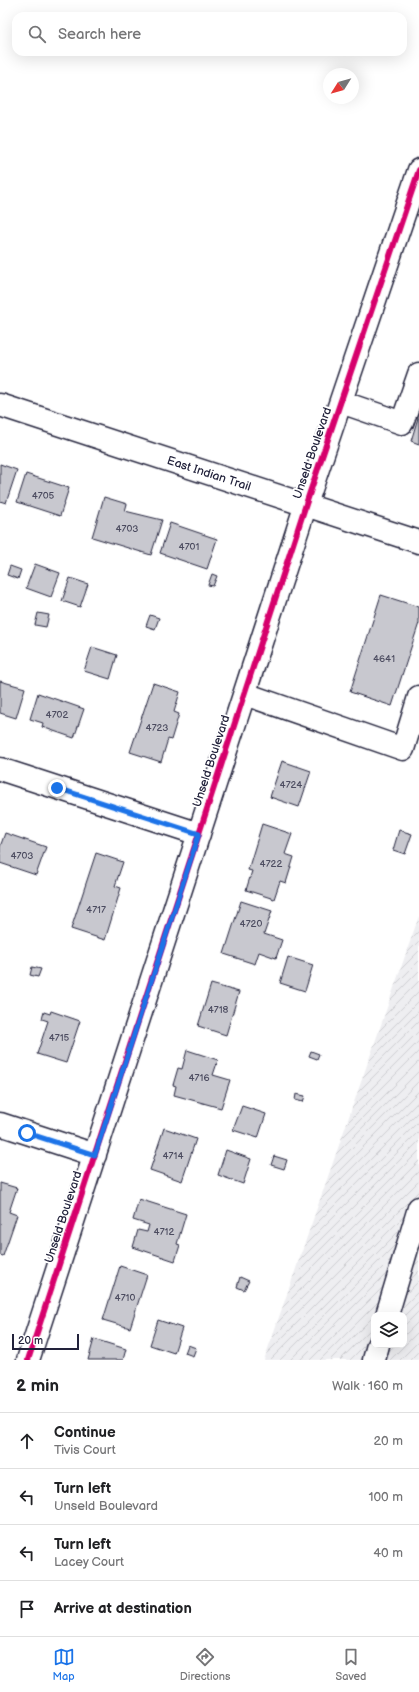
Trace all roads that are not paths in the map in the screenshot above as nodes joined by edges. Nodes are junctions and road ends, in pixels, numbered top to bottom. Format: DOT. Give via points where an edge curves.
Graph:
graph roads {
  1 [pos="419,170"];
  2 [pos="416,191"];
  3 [pos="419,374"];
  4 [pos="341,402"];
  5 [pos="0,405"];
  6 [pos="306,504"];
  7 [pos="419,542"];
  8 [pos="245,694"];
  9 [pos="419,696"];
  10 [pos="0,769"];
  11 [pos="199,834"];
  12 [pos="0,1124"];
  13 [pos="95,1155"];
  14 [pos="419,1208"];
  15 [pos="388,1312"];
  16 [pos="377,1348"];
  17 [pos="28,1360"];
  18 [pos="374,1360"];
  1 -- 2 [label="street, Unseld Boulevard"];
  2 -- 4 [label="street, Unseld Boulevard"];
  3 -- 4 [label="street" via="402,423"];
  4 -- 6 [label="street, Unseld Boulevard"];
  5 -- 6 [label="street, East Indian Trail"];
  6 -- 7 [label="street, East Indian Trail"];
  6 -- 8 [label="street, Unseld Boulevard"];
  8 -- 9 [label="street" via="403,749"];
  8 -- 11 [label="street, Unseld Boulevard"];
  10 -- 11 [label="street"];
  11 -- 13 [label="street, Unseld Boulevard"];
  12 -- 13 [label="street"];
  13 -- 17 [label="street, Unseld Boulevard"];
  14 -- 15 [label="street"];
  16 -- 18 [label="street"];
}
